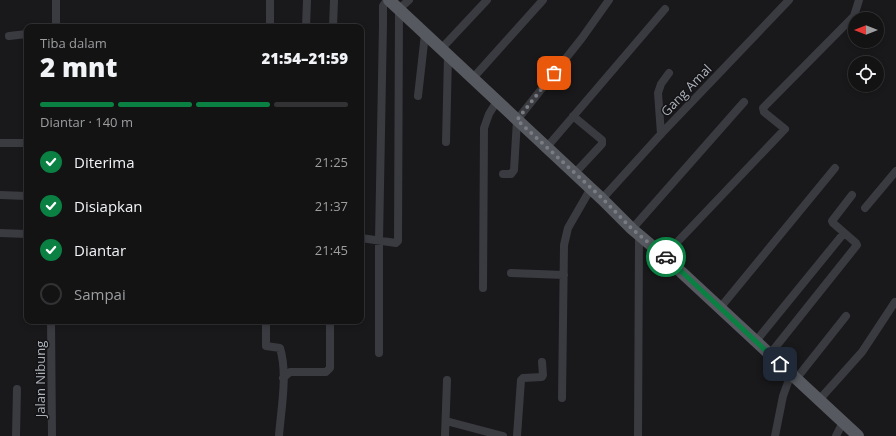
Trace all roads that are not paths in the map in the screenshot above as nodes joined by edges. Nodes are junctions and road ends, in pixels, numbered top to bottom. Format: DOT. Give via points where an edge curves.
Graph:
graph roads {
  1 [pos="56,0"];
  2 [pos="270,0"];
  3 [pos="307,0"];
  4 [pos="334,0"];
  5 [pos="388,0"];
  6 [pos="408,0"];
  7 [pos="487,0"];
  8 [pos="543,0"];
  9 [pos="610,0"];
  10 [pos="789,0"];
  11 [pos="859,0"];
  12 [pos="399,9"];
  13 [pos="665,9"];
  14 [pos="56,24"];
  15 [pos="270,24"];
  16 [pos="306,24"];
  17 [pos="333,24"];
  18 [pos="24,34"];
  19 [pos="425,34"];
  20 [pos="9,36"];
  21 [pos="445,52"];
  22 [pos="669,72"];
  23 [pos="473,78"];
  24 [pos="418,96"];
  25 [pos="497,101"];
  26 [pos="744,102"];
  27 [pos="573,116"];
  28 [pos="517,120"];
  29 [pos="662,134"];
  30 [pos="446,142"];
  31 [pos="0,143"];
  32 [pos="24,143"];
  33 [pos="547,147"];
  34 [pos="835,168"];
  35 [pos="896,171"];
  36 [pos="575,173"];
  37 [pos="502,174"];
  38 [pos="591,188"];
  39 [pos="0,195"];
  40 [pos="852,195"];
  41 [pos="24,196"];
  42 [pos="602,198"];
  43 [pos="865,208"];
  44 [pos="636,232"];
  45 [pos="0,233"];
  46 [pos="844,233"];
  47 [pos="24,234"];
  48 [pos="364,238"];
  49 [pos="379,240"];
  50 [pos="664,256"];
  51 [pos="511,273"];
  52 [pos="564,275"];
  53 [pos="483,288"];
  54 [pos="895,302"];
  55 [pos="720,308"];
  56 [pos="846,316"];
  57 [pos="52,324"];
  58 [pos="266,324"];
  59 [pos="330,324"];
  60 [pos="756,341"];
  61 [pos="378,353"];
  62 [pos="770,354"];
  63 [pos="542,362"];
  64 [pos="794,377"];
  65 [pos="283,378"];
  66 [pos="447,380"];
  67 [pos="17,390"];
  68 [pos="562,398"];
  69 [pos="819,400"];
  70 [pos="446,421"];
  71 [pos="843,422"];
  72 [pos="16,436"];
  73 [pos="52,436"];
  74 [pos="279,436"];
  75 [pos="445,436"];
  76 [pos="503,436"];
  77 [pos="517,436"];
  78 [pos="638,436"];
  79 [pos="775,436"];
  80 [pos="836,436"];
  81 [pos="858,436"];
  1 -- 14 [label="street"];
  2 -- 15 [label="street"];
  3 -- 16 [label="street"];
  4 -- 17 [label="street"];
  5 -- 12 [label="main road"];
  5 -- 49 [label="street" via="383,6"];
  6 -- 12 [label="street"];
  7 -- 21 [label="street"];
  8 -- 23 [label="street"];
  9 -- 28 [label="street"];
  10 -- 29 [label="street, Gang Amal"];
  11 -- 50 [label="street" via="854,16 764,108 764,112 785,129"];
  12 -- 19 [label="main road"];
  12 -- 49 [label="street" via="398,241"];
  13 -- 27 [label="street"];
  18 -- 20 [label="street"];
  19 -- 21 [label="main road"];
  19 -- 24 [label="street"];
  21 -- 23 [label="main road"];
  21 -- 30 [label="street"];
  22 -- 29 [label="street" via="658,93"];
  23 -- 25 [label="main road"];
  25 -- 28 [label="main road"];
  25 -- 53 [label="street" via="484,128"];
  26 -- 44 [label="street"];
  27 -- 33 [label="street"];
  27 -- 36 [label="street" via="602,140 602,144"];
  28 -- 33 [label="main road"];
  28 -- 37 [label="street" via="514,170 511,174"];
  29 -- 42 [label="street, Gang Amal"];
  31 -- 32 [label="street"];
  33 -- 36 [label="main road"];
  34 -- 55 [label="street"];
  35 -- 43 [label="street"];
  36 -- 38 [label="main road"];
  38 -- 42 [label="main road"];
  38 -- 52 [label="street" via="568,228 564,246"];
  39 -- 41 [label="street"];
  40 -- 46 [label="street" via="832,221"];
  42 -- 44 [label="main road"];
  44 -- 50 [label="main road"];
  44 -- 78 [label="street"];
  45 -- 47 [label="street"];
  46 -- 60 [label="street"];
  46 -- 62 [label="street" via="856,243 856,247"];
  48 -- 49 [label="street"];
  49 -- 61 [label="street"];
  50 -- 55 [label="main road"];
  51 -- 52 [label="street"];
  52 -- 68 [label="street"];
  54 -- 69 [label="street" via="862,352"];
  55 -- 60 [label="main road"];
  56 -- 64 [label="street"];
  57 -- 73 [label="street, Jalan Nibung"];
  58 -- 65 [label="street" via="266,346 280,348"];
  59 -- 65 [label="street" via="329,370 290,372"];
  60 -- 62 [label="main road"];
  62 -- 64 [label="main road"];
  63 -- 77 [label="street" via="542,376 521,380"];
  64 -- 69 [label="main road"];
  64 -- 79 [label="street" via="783,396"];
  65 -- 74 [label="street"];
  66 -- 70 [label="street"];
  67 -- 72 [label="street"];
  69 -- 71 [label="main road"];
  70 -- 75 [label="street"];
  70 -- 76 [label="street"];
  71 -- 80 [label="street"];
  71 -- 81 [label="main road"];
}
